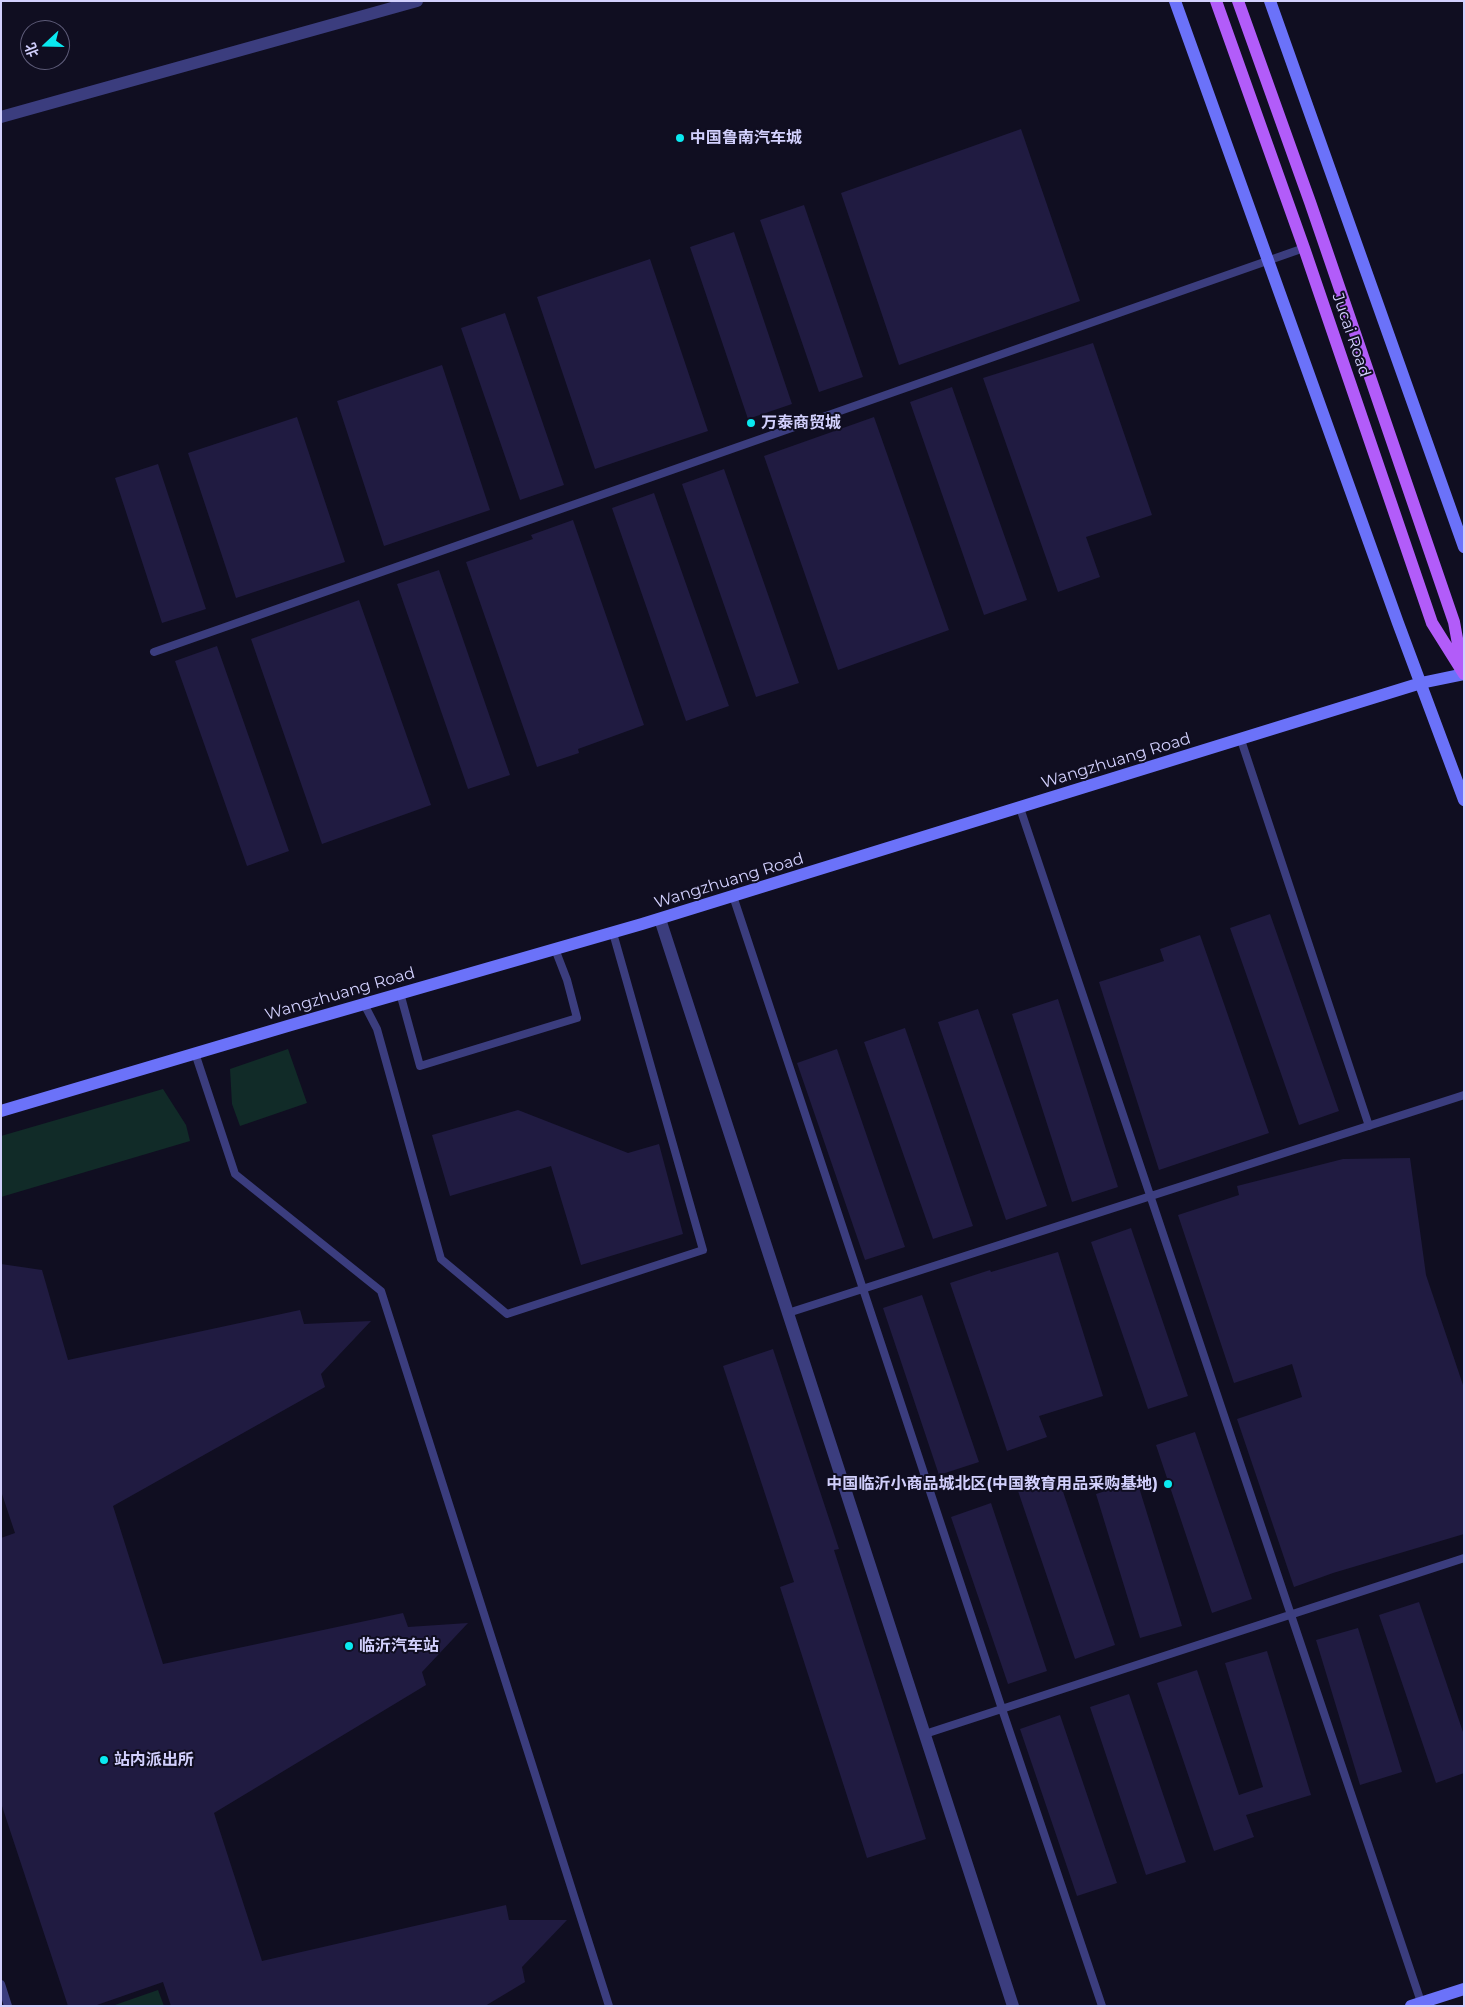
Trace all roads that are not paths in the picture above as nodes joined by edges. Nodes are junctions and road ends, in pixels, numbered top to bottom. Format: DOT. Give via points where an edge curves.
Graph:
graph roads {
  1 [pos="417,1"];
  2 [pos="1175,1"];
  3 [pos="1216,1"];
  4 [pos="1238,1"];
  5 [pos="1270,1"];
  6 [pos="1,117"];
  7 [pos="1304,248"];
  8 [pos="1269,260"];
  9 [pos="1464,547"];
  10 [pos="154,652"];
  11 [pos="1464,674"];
  12 [pos="1421,684"];
  13 [pos="1240,740"];
  14 [pos="1464,800"];
  15 [pos="1020,808"];
  16 [pos="734,896"];
  17 [pos="660,919"];
  18 [pos="613,932"];
  19 [pos="554,949"];
  20 [pos="400,993"];
  21 [pos="364,1004"];
  22 [pos="194,1053"];
  23 [pos="1464,1095"];
  24 [pos="1,1111"];
  25 [pos="1369,1126"];
  26 [pos="1150,1196"];
  27 [pos="863,1288"];
  28 [pos="788,1313"];
  29 [pos="1464,1558"];
  30 [pos="1290,1614"];
  31 [pos="1002,1709"];
  32 [pos="925,1734"];
  33 [pos="1,1984"];
  34 [pos="1464,1988"];
  35 [pos="1416,2004"];
  36 [pos="8,2006"];
  37 [pos="610,2006"];
  38 [pos="1013,2006"];
  39 [pos="1102,2006"];
  1 -- 6 [label="street"];
  2 -- 8 [label="street"];
  3 -- 7 [label="main road, Jucai Road"];
  4 -- 11 [label="main road, Jucai Road" via="1454,622"];
  5 -- 9 [label="street"];
  7 -- 8 [label="lane"];
  7 -- 11 [label="main road, Jucai Road" via="1432,623"];
  8 -- 10 [label="lane"];
  8 -- 12 [label="street"];
  11 -- 12 [label="street, Wangzhuang Road"];
  12 -- 13 [label="street, Wangzhuang Road"];
  12 -- 14 [label="street"];
  13 -- 15 [label="street, Wangzhuang Road"];
  13 -- 25 [label="lane"];
  15 -- 16 [label="street, Wangzhuang Road"];
  15 -- 26 [label="lane"];
  16 -- 17 [label="street, Wangzhuang Road"];
  16 -- 27 [label="lane"];
  17 -- 18 [label="street, Wangzhuang Road"];
  17 -- 28 [label="street"];
  18 -- 19 [label="street, Wangzhuang Road"];
  18 -- 21 [label="lane" via="703,1250 506,1314 441,1259 377,1029"];
  19 -- 20 [label="street, Wangzhuang Road"];
  19 -- 20 [label="lane" via="567,980 577,1018 420,1066"];
  20 -- 21 [label="street, Wangzhuang Road"];
  21 -- 22 [label="street, Wangzhuang Road"];
  22 -- 24 [label="street, Wangzhuang Road"];
  22 -- 37 [label="lane" via="235,1174 381,1291"];
  23 -- 25 [label="lane"];
  25 -- 26 [label="lane"];
  26 -- 27 [label="lane"];
  26 -- 30 [label="lane"];
  27 -- 28 [label="lane"];
  27 -- 31 [label="lane"];
  28 -- 32 [label="street"];
  29 -- 30 [label="lane"];
  30 -- 31 [label="lane"];
  30 -- 35 [label="lane"];
  31 -- 32 [label="lane"];
  31 -- 39 [label="lane"];
  32 -- 38 [label="street"];
  33 -- 36 [label="lane"];
  34 -- 35 [label="street"];
}
